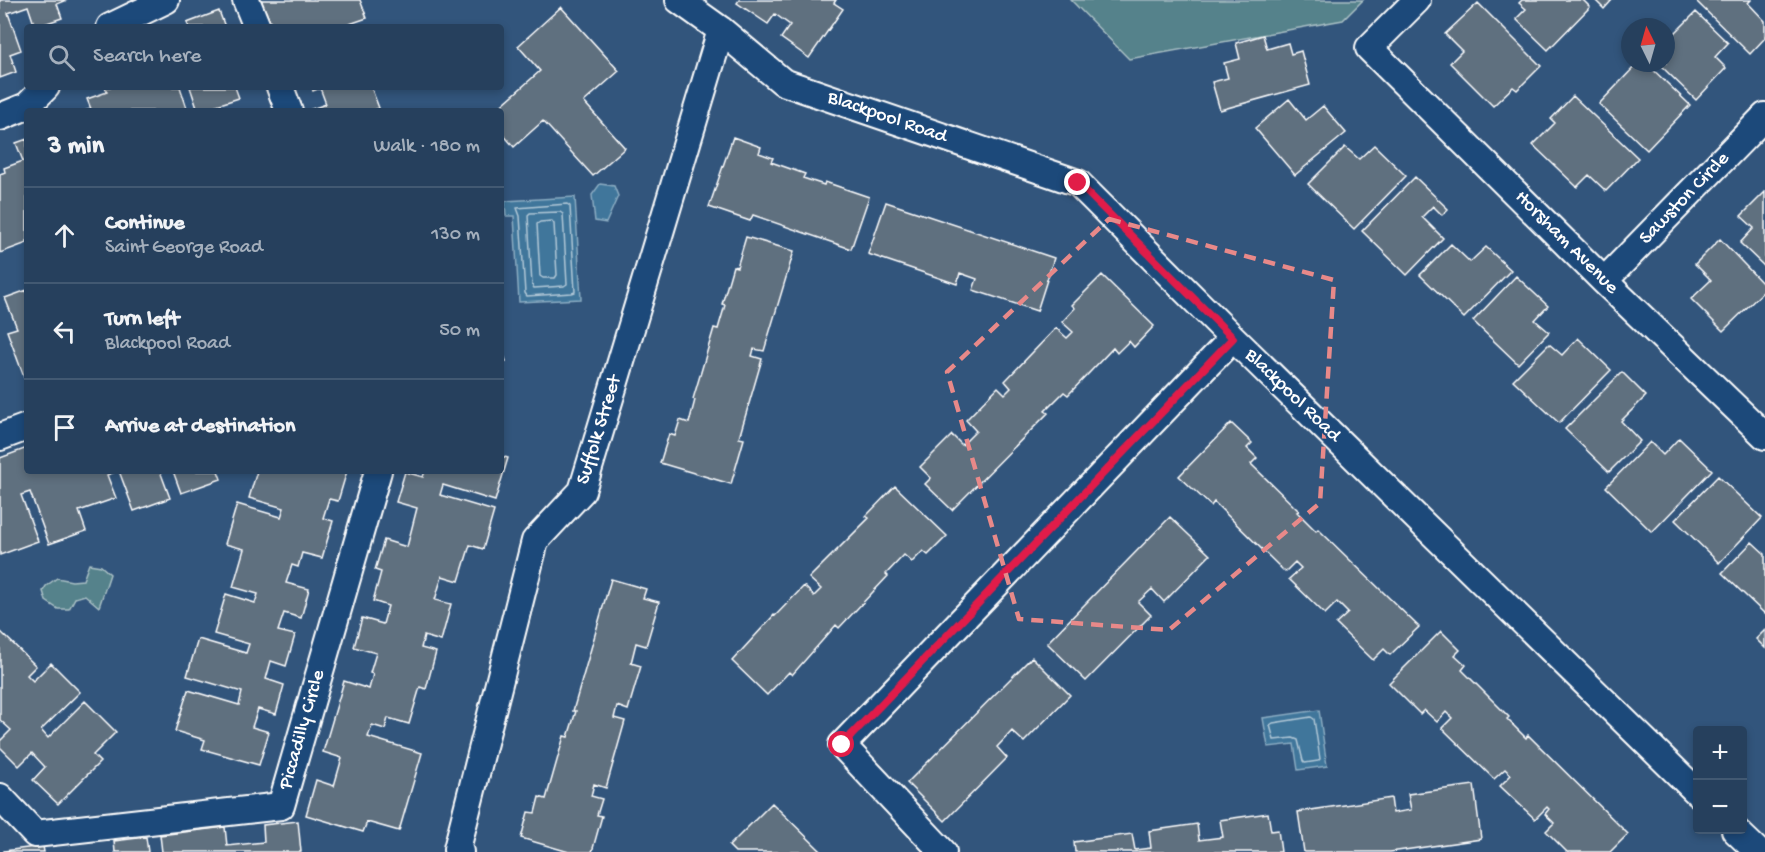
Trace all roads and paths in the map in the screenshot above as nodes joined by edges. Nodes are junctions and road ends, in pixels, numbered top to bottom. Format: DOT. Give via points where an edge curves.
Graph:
graph roads {
  1 [pos="166,0"];
  2 [pos="246,0"];
  3 [pos="679,0"];
  4 [pos="1417,0"];
  5 [pos="116,24"];
  6 [pos="255,24"];
  7 [pos="721,30"];
  8 [pos="43,90"];
  9 [pos="281,90"];
  10 [pos="288,108"];
  11 [pos="1765,116"];
  12 [pos="0,117"];
  13 [pos="1604,281"];
  14 [pos="1233,338"];
  15 [pos="24,428"];
  16 [pos="1765,436"];
  17 [pos="0,437"];
  18 [pos="377,474"];
  19 [pos="1693,788"];
  20 [pos="0,797"];
  21 [pos="459,852"];
  22 [pos="943,852"];
  1 -- 5 [label="street"];
  2 -- 6 [label="street"];
  3 -- 7 [label="street, Blackpool Road"];
  4 -- 13 [label="street, Horsham Avenue" via="1369,48"];
  7 -- 14 [label="street, Blackpool Road" via="783,82 1078,183"];
  7 -- 21 [label="street, Suffolk Street" via="582,491 535,541"];
  8 -- 12 [label="street" via="27,106"];
  9 -- 10 [label="street"];
  11 -- 13 [label="street, Sawston Circle"];
  13 -- 16 [label="street, Horsham Avenue"];
  14 -- 19 [label="street, Blackpool Road"];
  14 -- 22 [label="street" via="842,745"];
  15 -- 17 [label="street"];
  18 -- 20 [label="street, Piccadilly Circle" via="281,806 34,834"];
}
